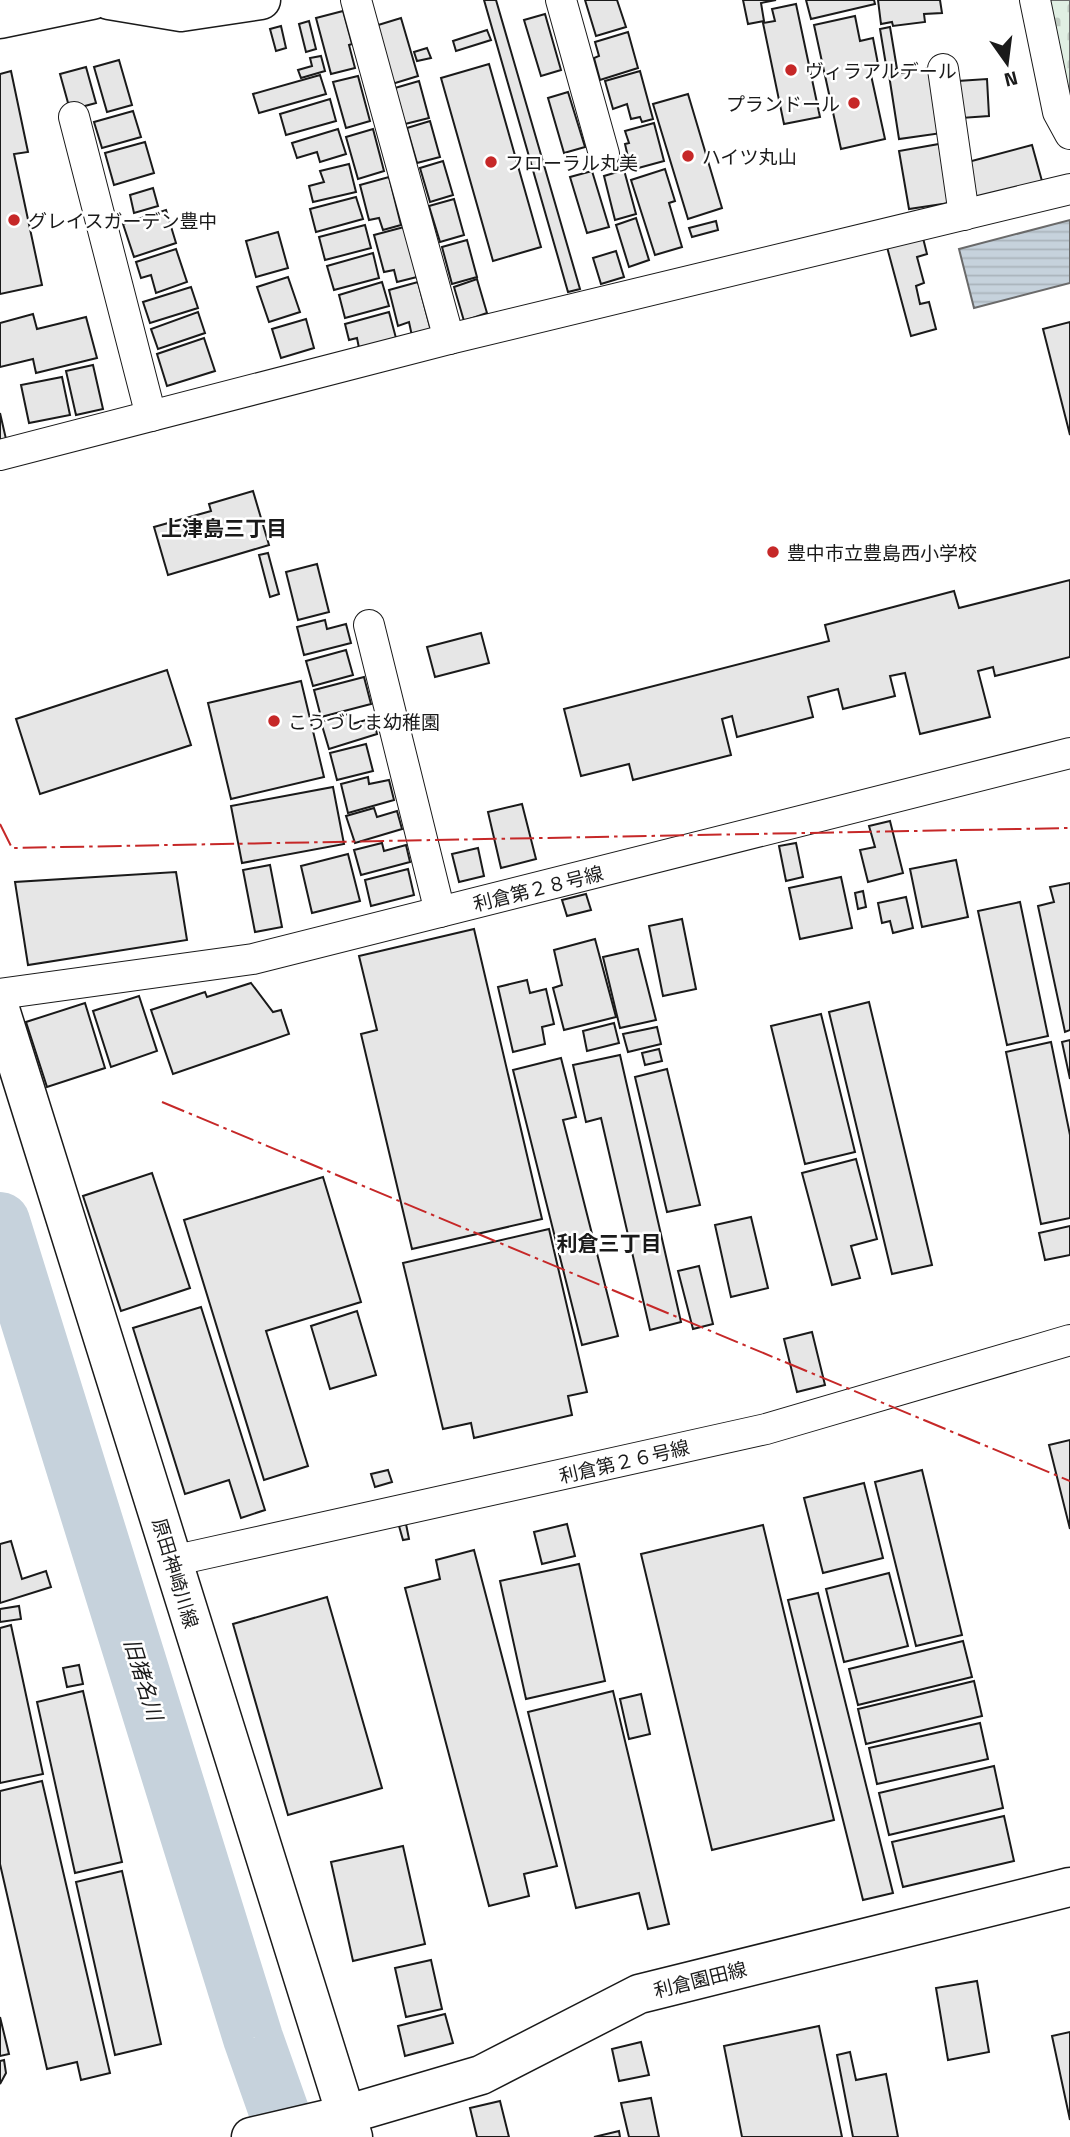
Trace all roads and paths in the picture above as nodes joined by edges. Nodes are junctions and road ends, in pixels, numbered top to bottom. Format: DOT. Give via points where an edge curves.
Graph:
graph roads {
  1 [pos="92,0"];
  2 [pos="109,0"];
  3 [pos="261,0"];
  4 [pos="356,0"];
  5 [pos="561,0"];
  6 [pos="1035,0"];
  7 [pos="0,19"];
  8 [pos="943,69"];
  9 [pos="74,117"];
  10 [pos="1070,134"];
  11 [pos="604,154"];
  12 [pos="1070,189"];
  13 [pos="964,215"];
  14 [pos="449,339"];
  15 [pos="151,416"];
  16 [pos="0,455"];
  17 [pos="369,625"];
  18 [pos="1070,753"];
  19 [pos="440,912"];
  20 [pos="0,994"];
  21 [pos="0,1009"];
  22 [pos="1070,1340"];
  23 [pos="172,1561"];
  24 [pos="1070,1887"];
  25 [pos="337,2125"];
  26 [pos="255,2136"];
  1 -- 7 [label="street"];
  2 -- 3 [label="street" via="181,12"];
  4 -- 14 [label="street"];
  5 -- 11 [label="street"];
  6 -- 10 [label="street" via="1058,112"];
  8 -- 13 [label="street"];
  9 -- 15 [label="street"];
  12 -- 13 [label="street"];
  13 -- 14 [label="street"];
  14 -- 15 [label="street"];
  15 -- 16 [label="street"];
  17 -- 19 [label="street"];
  18 -- 19 [label="street, 利倉第２８号線"];
  19 -- 20 [label="street, 利倉第２８号線" via="253,959"];
  21 -- 23 [label="street, 原田神崎川線"];
  22 -- 23 [label="street, 利倉第２６号線" via="766,1429"];
  23 -- 25 [label="street, 原田神崎川線"];
  24 -- 25 [label="street, 利倉園田線" via="639,1994 481,2075"];
  25 -- 26 [label="street, 利倉園田線"];
}
